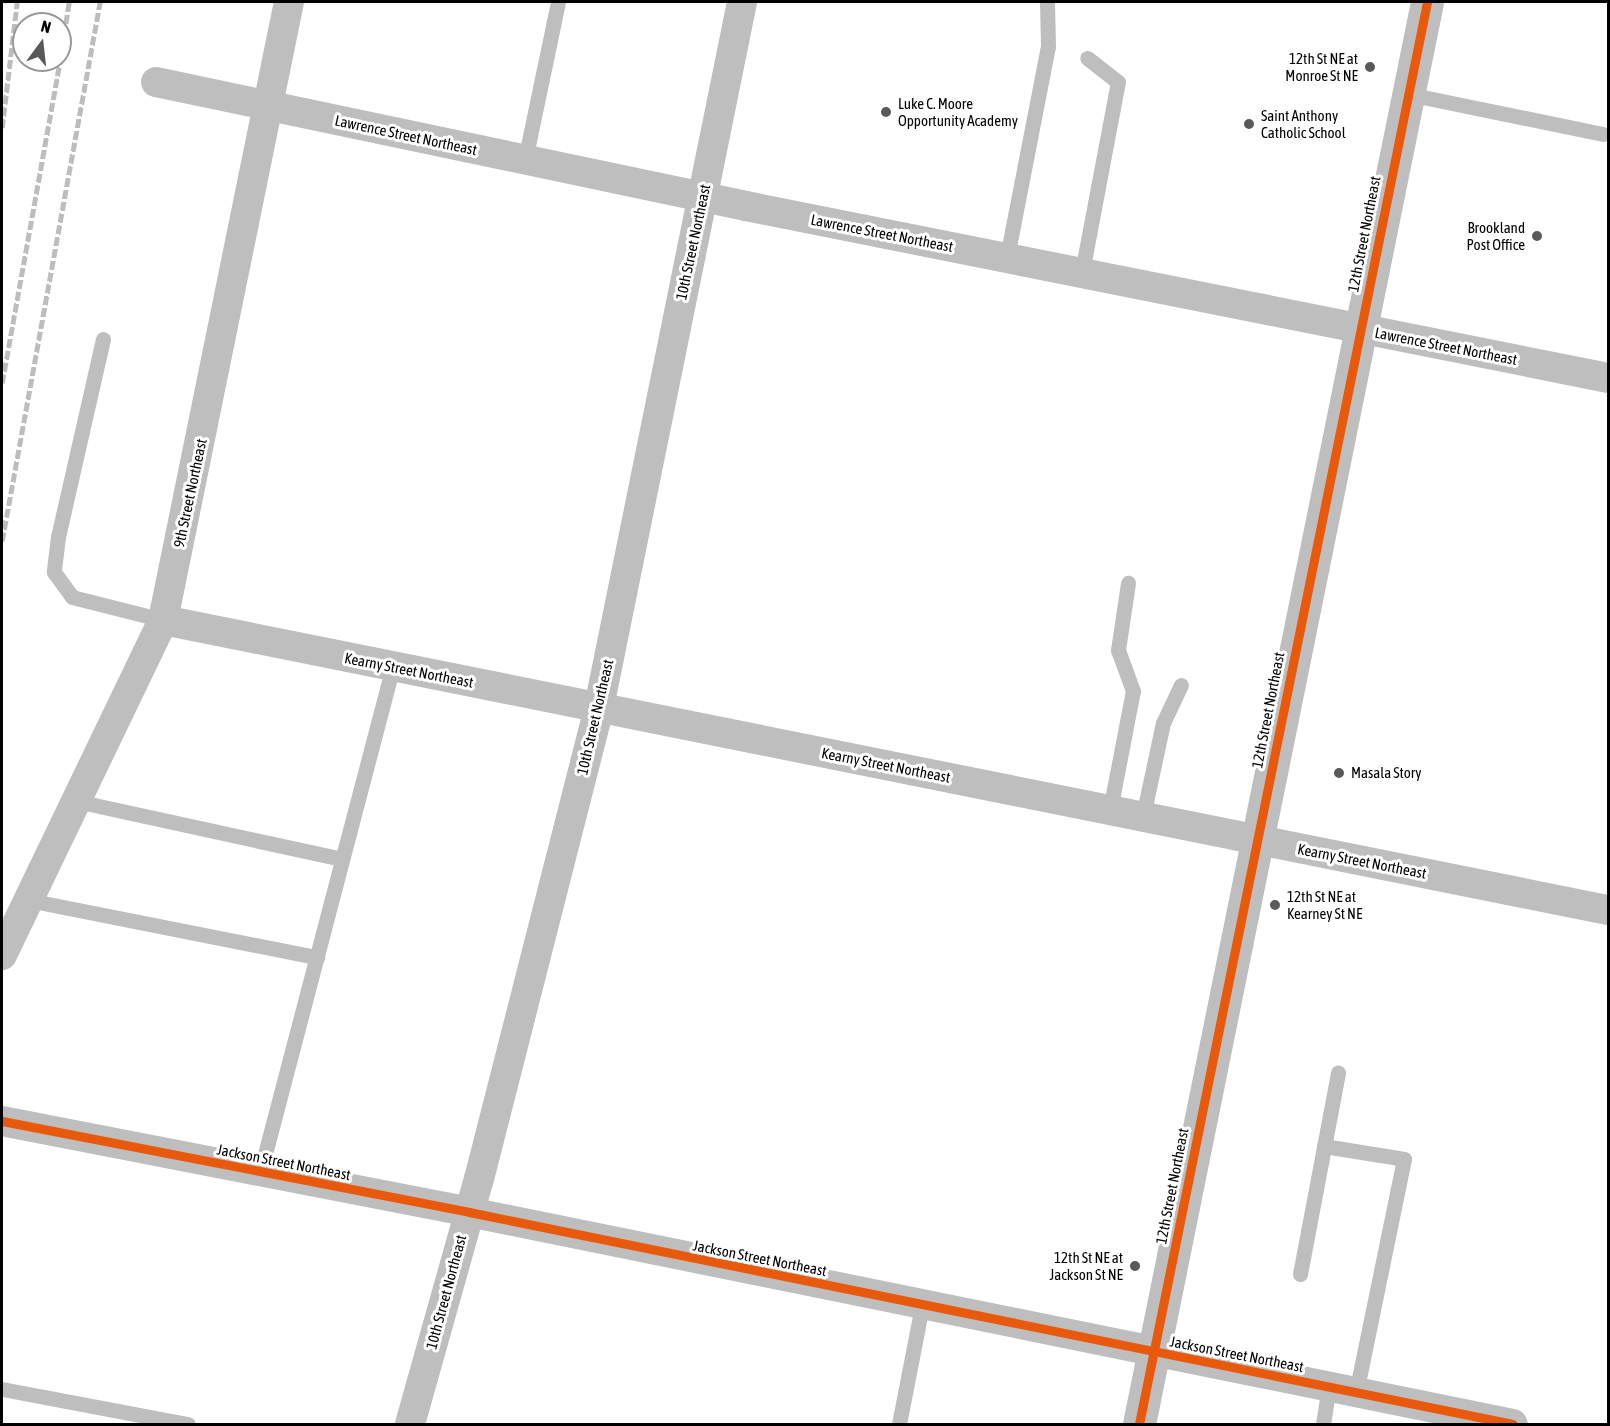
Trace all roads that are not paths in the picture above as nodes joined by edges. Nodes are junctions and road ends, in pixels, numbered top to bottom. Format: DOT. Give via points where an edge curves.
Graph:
graph roads {
  1 [pos="289,2"];
  2 [pos="558,2"];
  3 [pos="742,2"];
  4 [pos="1426,2"];
  5 [pos="1046,6"];
  6 [pos="1087,58"];
  7 [pos="156,82"];
  8 [pos="1408,94"];
  9 [pos="268,106"];
  10 [pos="1603,134"];
  11 [pos="525,160"];
  12 [pos="703,197"];
  13 [pos="1007,257"];
  14 [pos="1082,272"];
  15 [pos="1360,329"];
  16 [pos="103,339"];
  17 [pos="1608,378"];
  18 [pos="1128,582"];
  19 [pos="163,620"];
  20 [pos="393,666"];
  21 [pos="1181,685"];
  22 [pos="599,707"];
  23 [pos="76,801"];
  24 [pos="1110,810"];
  25 [pos="1143,816"];
  26 [pos="1257,839"];
  27 [pos="342,859"];
  28 [pos="28,900"];
  29 [pos="1608,910"];
  30 [pos="2,955"];
  31 [pos="317,957"];
  32 [pos="1338,1073"];
  33 [pos="2,1121"];
  34 [pos="1324,1146"];
  35 [pos="260,1173"];
  36 [pos="469,1212"];
  37 [pos="1299,1274"];
  38 [pos="922,1306"];
  39 [pos="1154,1352"];
  40 [pos="2,1389"];
  41 [pos="1343,1390"];
  42 [pos="188,1425"];
  43 [pos="410,1425"];
  44 [pos="899,1425"];
  45 [pos="1139,1425"];
  46 [pos="1323,1425"];
  47 [pos="1513,1425"];
  1 -- 9 [label="street, 9th Street Northeast"];
  2 -- 11 [label="lane"];
  3 -- 12 [label="street, 10th Street Northeast"];
  4 -- 8 [label="street, 12th Street Northeast"];
  5 -- 13 [label="lane" via="1048,46"];
  6 -- 14 [label="lane" via="1118,82"];
  7 -- 9 [label="street, Lawrence Street Northeast"];
  8 -- 10 [label="lane"];
  8 -- 15 [label="street, 12th Street Northeast"];
  9 -- 11 [label="street, Lawrence Street Northeast"];
  9 -- 19 [label="street, 9th Street Northeast"];
  11 -- 12 [label="street, Lawrence Street Northeast"];
  12 -- 13 [label="street, Lawrence Street Northeast"];
  12 -- 22 [label="street, 10th Street Northeast"];
  13 -- 14 [label="street, Lawrence Street Northeast"];
  14 -- 15 [label="street, Lawrence Street Northeast"];
  15 -- 17 [label="street, Lawrence Street Northeast"];
  15 -- 26 [label="street, 12th Street Northeast"];
  16 -- 19 [label="lane" via="58,537 54,572 72,597"];
  18 -- 24 [label="lane" via="1118,650 1133,691"];
  19 -- 20 [label="street, Kearny Street Northeast"];
  19 -- 23 [label="street, 9th Street Northeast"];
  20 -- 22 [label="street, Kearny Street Northeast"];
  20 -- 27 [label="lane"];
  21 -- 25 [label="lane" via="1163,723"];
  22 -- 24 [label="street, Kearny Street Northeast"];
  22 -- 36 [label="street, 10th Street Northeast"];
  23 -- 27 [label="lane"];
  23 -- 28 [label="street, 9th Street Northeast"];
  24 -- 25 [label="street, Kearny Street Northeast"];
  25 -- 26 [label="street, Kearny Street Northeast"];
  26 -- 29 [label="street, Kearny Street Northeast"];
  26 -- 39 [label="street, 12th Street Northeast"];
  27 -- 31 [label="lane"];
  28 -- 30 [label="street, 9th Street Northeast"];
  28 -- 31 [label="lane"];
  31 -- 35 [label="lane"];
  32 -- 34 [label="lane"];
  33 -- 35 [label="street, Jackson Street Northeast"];
  34 -- 37 [label="lane"];
  34 -- 41 [label="lane" via="1404,1160"];
  35 -- 36 [label="street, Jackson Street Northeast"];
  36 -- 38 [label="street, Jackson Street Northeast"];
  36 -- 43 [label="street, 10th Street Northeast"];
  38 -- 39 [label="street, Jackson Street Northeast"];
  38 -- 44 [label="lane"];
  39 -- 41 [label="street, Jackson Street Northeast"];
  39 -- 45 [label="street, 12th Street Northeast"];
  40 -- 42 [label="lane"];
  41 -- 46 [label="lane"];
  41 -- 47 [label="street, Jackson Street Northeast"];
}
